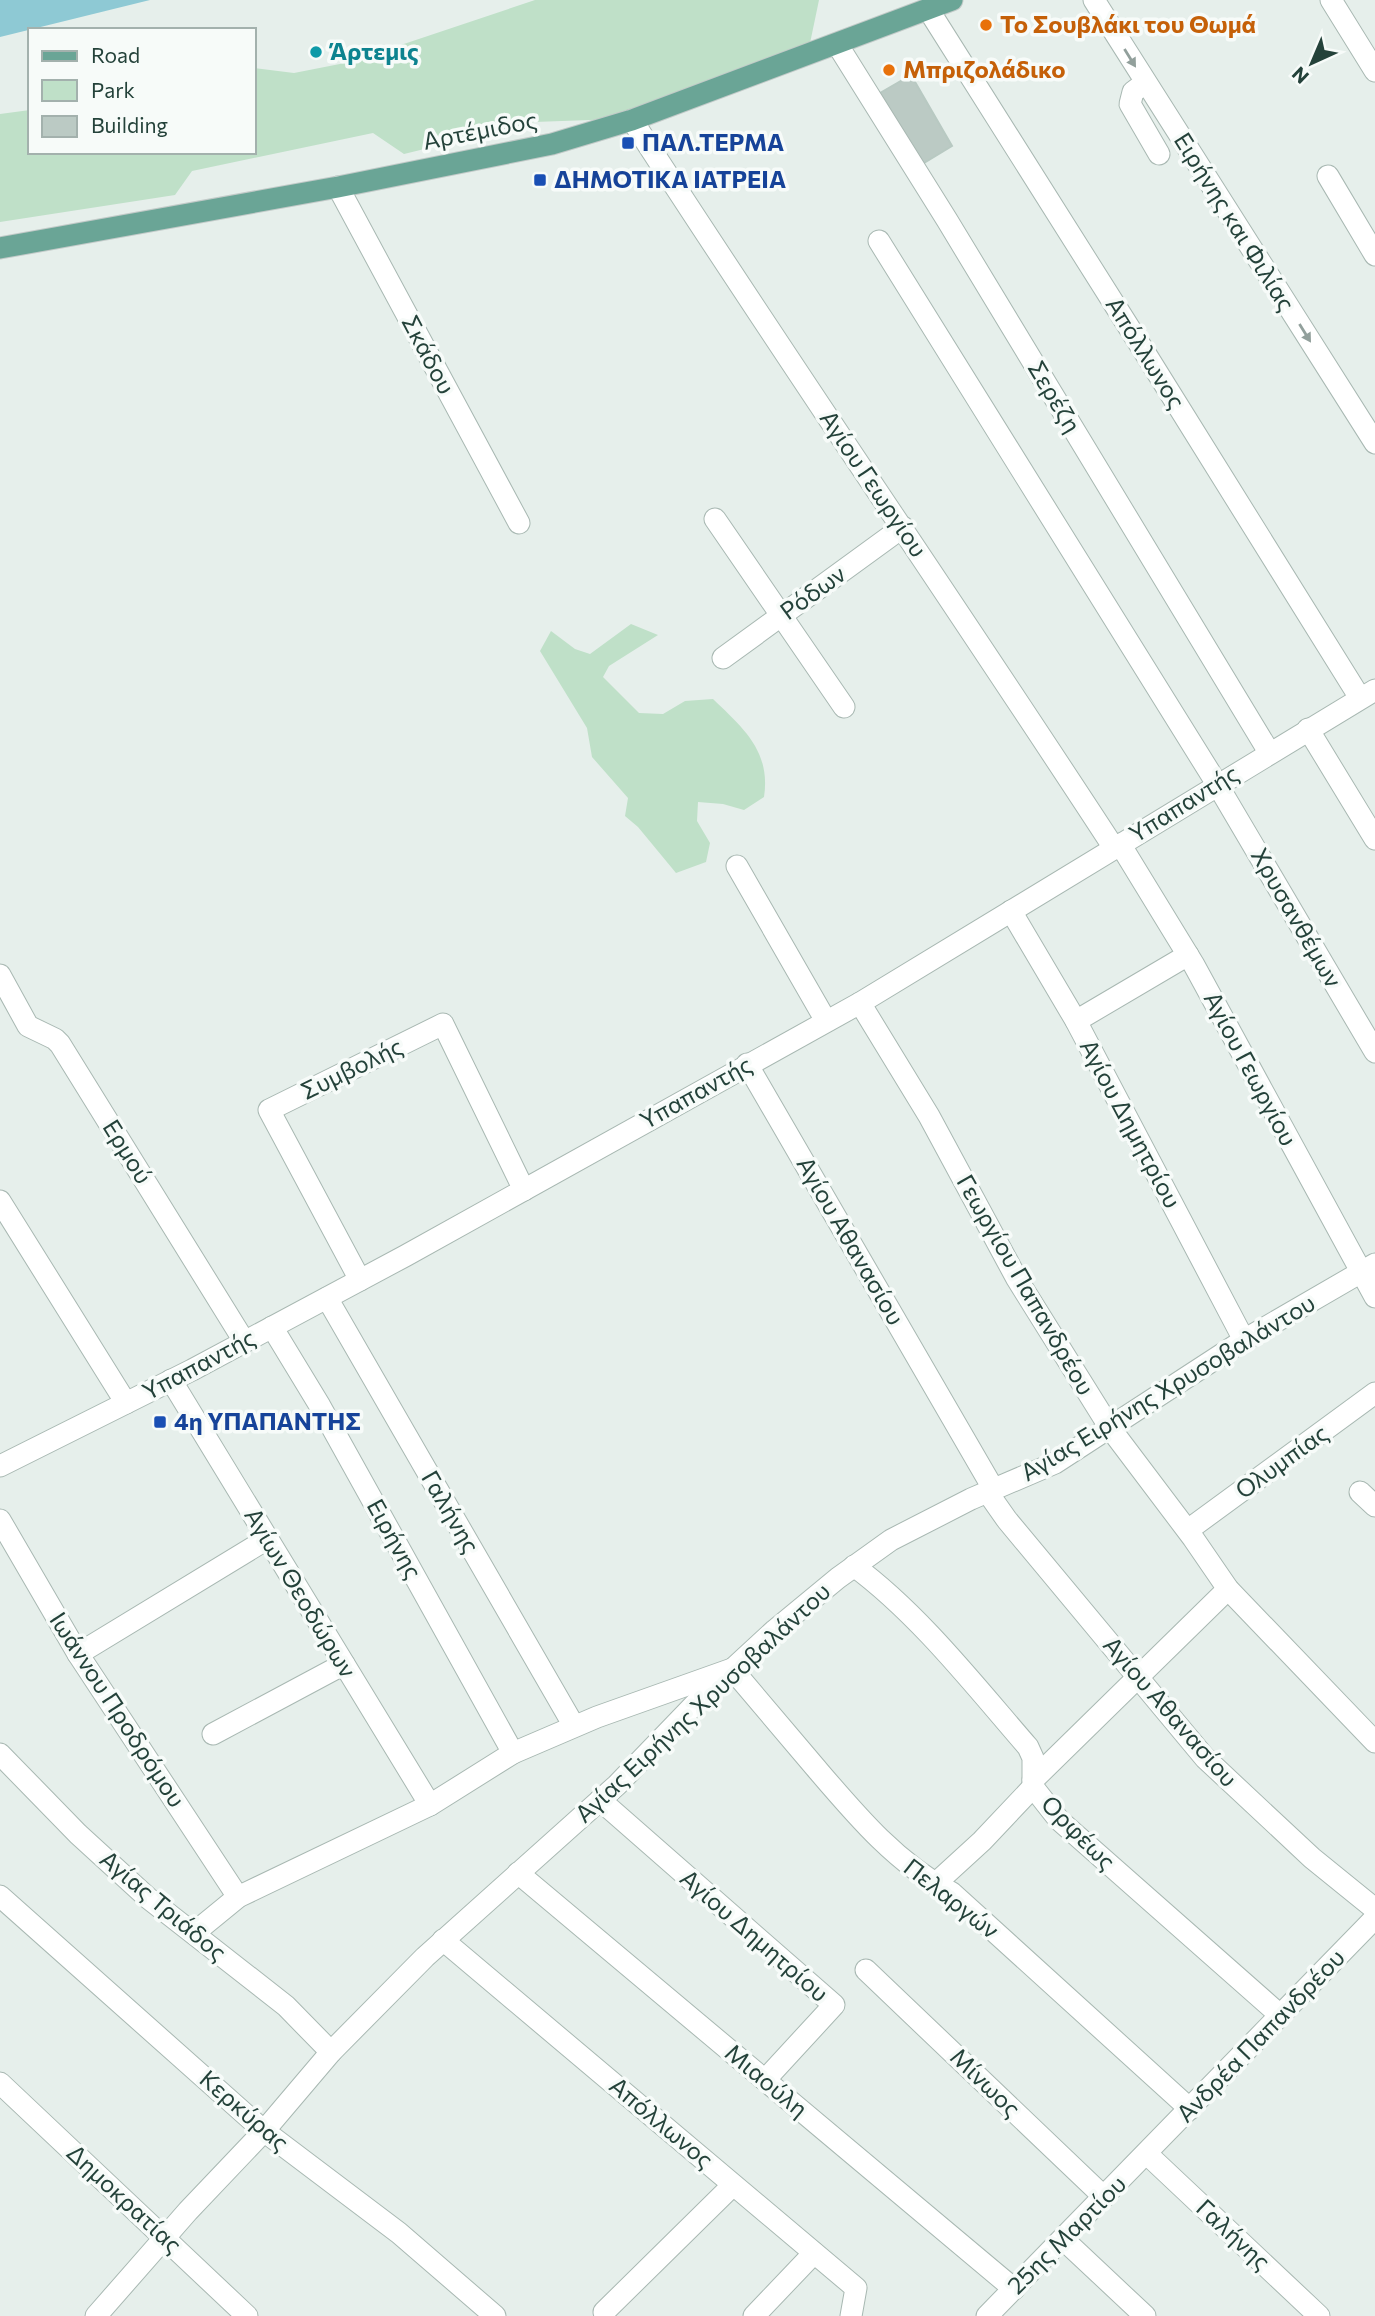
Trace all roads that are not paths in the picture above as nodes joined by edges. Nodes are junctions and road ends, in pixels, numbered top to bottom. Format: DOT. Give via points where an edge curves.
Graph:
graph roads {
  1 [pos="952,0"];
  2 [pos="1094,0"];
  3 [pos="1331,0"];
  4 [pos="928,9"];
  5 [pos="837,44"];
  6 [pos="1375,71"];
  7 [pos="1145,83"];
  8 [pos="632,120"];
  9 [pos="1159,155"];
  10 [pos="1328,176"];
  11 [pos="338,187"];
  12 [pos="879,242"];
  13 [pos="0,248"];
  14 [pos="1375,255"];
  15 [pos="1375,443"];
  16 [pos="715,519"];
  17 [pos="519,523"];
  18 [pos="903,527"];
  19 [pos="782,615"];
  20 [pos="723,658"];
  21 [pos="1367,694"];
  22 [pos="844,707"];
  23 [pos="1308,729"];
  24 [pos="1269,752"];
  25 [pos="1217,784"];
  26 [pos="1375,839"];
  27 [pos="1117,846"];
  28 [pos="737,866"];
  29 [pos="1011,911"];
  30 [pos="1188,955"];
  31 [pos="0,975"];
  32 [pos="860,1003"];
  33 [pos="826,1021"];
  34 [pos="1076,1021"];
  35 [pos="1375,1052"];
  36 [pos="747,1064"];
  37 [pos="524,1190"];
  38 [pos="0,1201"];
  39 [pos="1369,1268"];
  40 [pos="360,1280"];
  41 [pos="327,1297"];
  42 [pos="1375,1297"];
  43 [pos="272,1327"];
  44 [pos="1244,1340"];
  45 [pos="244,1341"];
  46 [pos="171,1380"];
  47 [pos="1375,1393"];
  48 [pos="126,1403"];
  49 [pos="1110,1427"];
  50 [pos="0,1466"];
  51 [pos="991,1492"];
  52 [pos="0,1520"];
  53 [pos="1188,1530"];
  54 [pos="267,1539"];
  55 [pos="854,1566"];
  56 [pos="1228,1589"];
  57 [pos="78,1654"];
  58 [pos="344,1664"];
  59 [pos="732,1670"];
  60 [pos="1140,1678"];
  61 [pos="573,1726"];
  62 [pos="213,1734"];
  63 [pos="1375,1742"];
  64 [pos="513,1753"];
  65 [pos="0,1754"];
  66 [pos="1033,1784"];
  67 [pos="600,1800"];
  68 [pos="430,1805"];
  69 [pos="518,1873"];
  70 [pos="935,1884"];
  71 [pos="0,1896"];
  72 [pos="238,1897"];
  73 [pos="1375,1909"];
  74 [pos="1375,1918"];
  75 [pos="194,1933"];
  76 [pos="443,1940"];
  77 [pos="866,1970"];
  78 [pos="1280,2015"];
  79 [pos="331,2052"];
  80 [pos="765,2080"];
  81 [pos="0,2083"];
  82 [pos="1190,2109"];
  83 [pos="264,2131"];
  84 [pos="1147,2154"];
  85 [pos="733,2185"];
  86 [pos="1104,2197"];
  87 [pos="166,2237"];
  88 [pos="1063,2239"];
  89 [pos="814,2253"];
  90 [pos="1014,2289"];
  91 [pos="604,2312"];
  92 [pos="96,2316"];
  93 [pos="247,2316"];
  94 [pos="495,2316"];
  95 [pos="754,2316"];
  96 [pos="851,2316"];
  97 [pos="987,2316"];
  98 [pos="1145,2316"];
  99 [pos="1319,2316"];
  1 -- 4 [label="main road, Αρτέμιδος"];
  2 -- 7 [label="street, Ειρήνης και Φιλίας, one-way"];
  3 -- 6 [label="street"];
  4 -- 5 [label="main road, Αρτέμιδος"];
  4 -- 21 [label="street, Απόλλωνος"];
  5 -- 8 [label="main road, Αρτέμιδος"];
  5 -- 24 [label="street, Σερέζη"];
  7 -- 9 [label="street" via="1133,92 1130,103"];
  7 -- 15 [label="street, Ειρήνης και Φιλίας, one-way"];
  8 -- 11 [label="main road, Αρτέμιδος" via="552,144"];
  8 -- 18 [label="street, Αγίου Γεωργίου"];
  10 -- 14 [label="street"];
  11 -- 13 [label="main road, Αρτέμιδος"];
  11 -- 17 [label="street, Σκάδου"];
  12 -- 25 [label="street, Χρυσανθέμων"];
  16 -- 19 [label="street"];
  18 -- 19 [label="street, Ρόδων"];
  18 -- 27 [label="street, Αγίου Γεωργίου"];
  19 -- 20 [label="street, Ρόδων"];
  19 -- 22 [label="street"];
  21 -- 23 [label="street, Υπαπαντής"];
  23 -- 24 [label="street, Υπαπαντής"];
  23 -- 26 [label="street"];
  24 -- 25 [label="street, Υπαπαντής"];
  25 -- 27 [label="street, Υπαπαντής"];
  25 -- 35 [label="street, Χρυσανθέμων"];
  27 -- 29 [label="street, Υπαπαντής"];
  27 -- 30 [label="street, Αγίου Γεωργίου"];
  28 -- 33 [label="street"];
  29 -- 32 [label="street, Υπαπαντής"];
  29 -- 34 [label="street, Αγίου Δημητρίου"];
  30 -- 34 [label="street"];
  30 -- 39 [label="street, Αγίου Γεωργίου"];
  31 -- 45 [label="street, Ερμού" via="28,1026 60,1044"];
  32 -- 33 [label="street, Υπαπαντής"];
  32 -- 49 [label="street, Γεωργίου Παπανδρέου" via="929,1116 1017,1279"];
  33 -- 36 [label="street, Υπαπαντής"];
  34 -- 44 [label="street, Αγίου Δημητρίου"];
  36 -- 37 [label="street, Υπαπαντής"];
  36 -- 51 [label="street, Αγίου Αθανασίου"];
  37 -- 40 [label="street, Υπαπαντής"];
  37 -- 40 [label="street, Συμβολής" via="443,1024 269,1110"];
  38 -- 48 [label="street"];
  39 -- 42 [label="street, Αγίου Γεωργίου"];
  39 -- 44 [label="street, Αγίας Ειρήνης Χρυσοβαλάντου"];
  40 -- 41 [label="street, Υπαπαντής"];
  41 -- 43 [label="street, Υπαπαντής"];
  41 -- 61 [label="street, Γαλήνης"];
  43 -- 45 [label="street, Υπαπαντής"];
  43 -- 64 [label="street, Ειρήνης"];
  44 -- 49 [label="street, Αγίας Ειρήνης Χρυσοβαλάντου"];
  45 -- 46 [label="street, Υπαπαντής"];
  46 -- 48 [label="street, Υπαπαντής"];
  46 -- 54 [label="street, Αγίων Θεοδώρων"];
  47 -- 53 [label="street, Ολυμπίας"];
  48 -- 50 [label="street, Υπαπαντής"];
  49 -- 51 [label="street, Αγίας Ειρήνης Χρυσοβαλάντου" via="1055,1463"];
  49 -- 53 [label="street, Γεωργίου Παπανδρέου"];
  51 -- 55 [label="street, Αγίας Ειρήνης Χρυσοβαλάντου" via="891,1540"];
  51 -- 60 [label="street, Αγίου Αθανασίου" via="1007,1520"];
  52 -- 57 [label="street, Ιωάννου Προδρόμου"];
  53 -- 56 [label="street, Γεωργίου Παπανδρέου"];
  54 -- 57 [label="street"];
  54 -- 58 [label="street, Αγίων Θεοδώρων"];
  55 -- 59 [label="street, Αγίας Ειρήνης Χρυσοβαλάντου"];
  55 -- 66 [label="street, Ορφέως" via="902,1607 1028,1747"];
  56 -- 60 [label="street"];
  56 -- 63 [label="street, Γεωργίου Παπανδρέου"];
  57 -- 72 [label="street, Ιωάννου Προδρόμου"];
  58 -- 62 [label="street"];
  58 -- 68 [label="street, Αγίων Θεοδώρων"];
  59 -- 61 [label="street"];
  59 -- 67 [label="street, Αγίας Ειρήνης Χρυσοβαλάντου"];
  59 -- 70 [label="street, Πελαργών" via="894,1854"];
  60 -- 66 [label="street"];
  60 -- 73 [label="street, Αγίου Αθανασίου" via="1232,1785"];
  61 -- 64 [label="street"];
  64 -- 68 [label="street"];
  65 -- 75 [label="street, Αγίας Τριάδος" via="78,1834"];
  66 -- 70 [label="street"];
  66 -- 78 [label="street, Ορφέως" via="1059,1820"];
  67 -- 69 [label="street, Αγίας Ειρήνης Χρυσοβαλάντου"];
  67 -- 80 [label="street, Αγίου Δημητρίου" via="834,2005"];
  68 -- 72 [label="street"];
  69 -- 76 [label="street, Αγίας Ειρήνης Χρυσοβαλάντου"];
  69 -- 80 [label="street, Μιαούλη"];
  70 -- 82 [label="street, Πελαργών" via="952,1893"];
  71 -- 83 [label="street, Κερκύρας"];
  72 -- 75 [label="street"];
  74 -- 78 [label="street, Ανδρέα Παπανδρέου"];
  75 -- 79 [label="street, Αγίας Τριάδος" via="286,2006"];
  76 -- 79 [label="street, Αγίας Ειρήνης Χρυσοβαλάντου"];
  76 -- 85 [label="street, Απόλλωνος"];
  77 -- 86 [label="street, Μίνωος"];
  78 -- 82 [label="street, Ανδρέα Παπανδρέου"];
  79 -- 83 [label="street, Αγίας Ειρήνης Χρυσοβαλάντου"];
  80 -- 90 [label="street, Μιαούλη"];
  81 -- 87 [label="street, Δημοκρατίας"];
  82 -- 84 [label="street, Ανδρέα Παπανδρέου"];
  83 -- 87 [label="street, Αγίας Ειρήνης Χρυσοβαλάντου"];
  83 -- 94 [label="street, Κερκύρας" via="399,2233"];
  84 -- 86 [label="street, 25ης Μαρτίου"];
  84 -- 99 [label="street, Γαλήνης"];
  85 -- 89 [label="street, Απόλλωνος"];
  85 -- 91 [label="street"];
  86 -- 88 [label="street, 25ης Μαρτίου"];
  87 -- 92 [label="street"];
  87 -- 93 [label="street, Δημοκρατίας"];
  88 -- 90 [label="street, 25ης Μαρτίου"];
  88 -- 98 [label="street"];
  89 -- 95 [label="street"];
  89 -- 96 [label="street, Απόλλωνος" via="856,2288"];
  90 -- 97 [label="street, 25ης Μαρτίου"];
}
